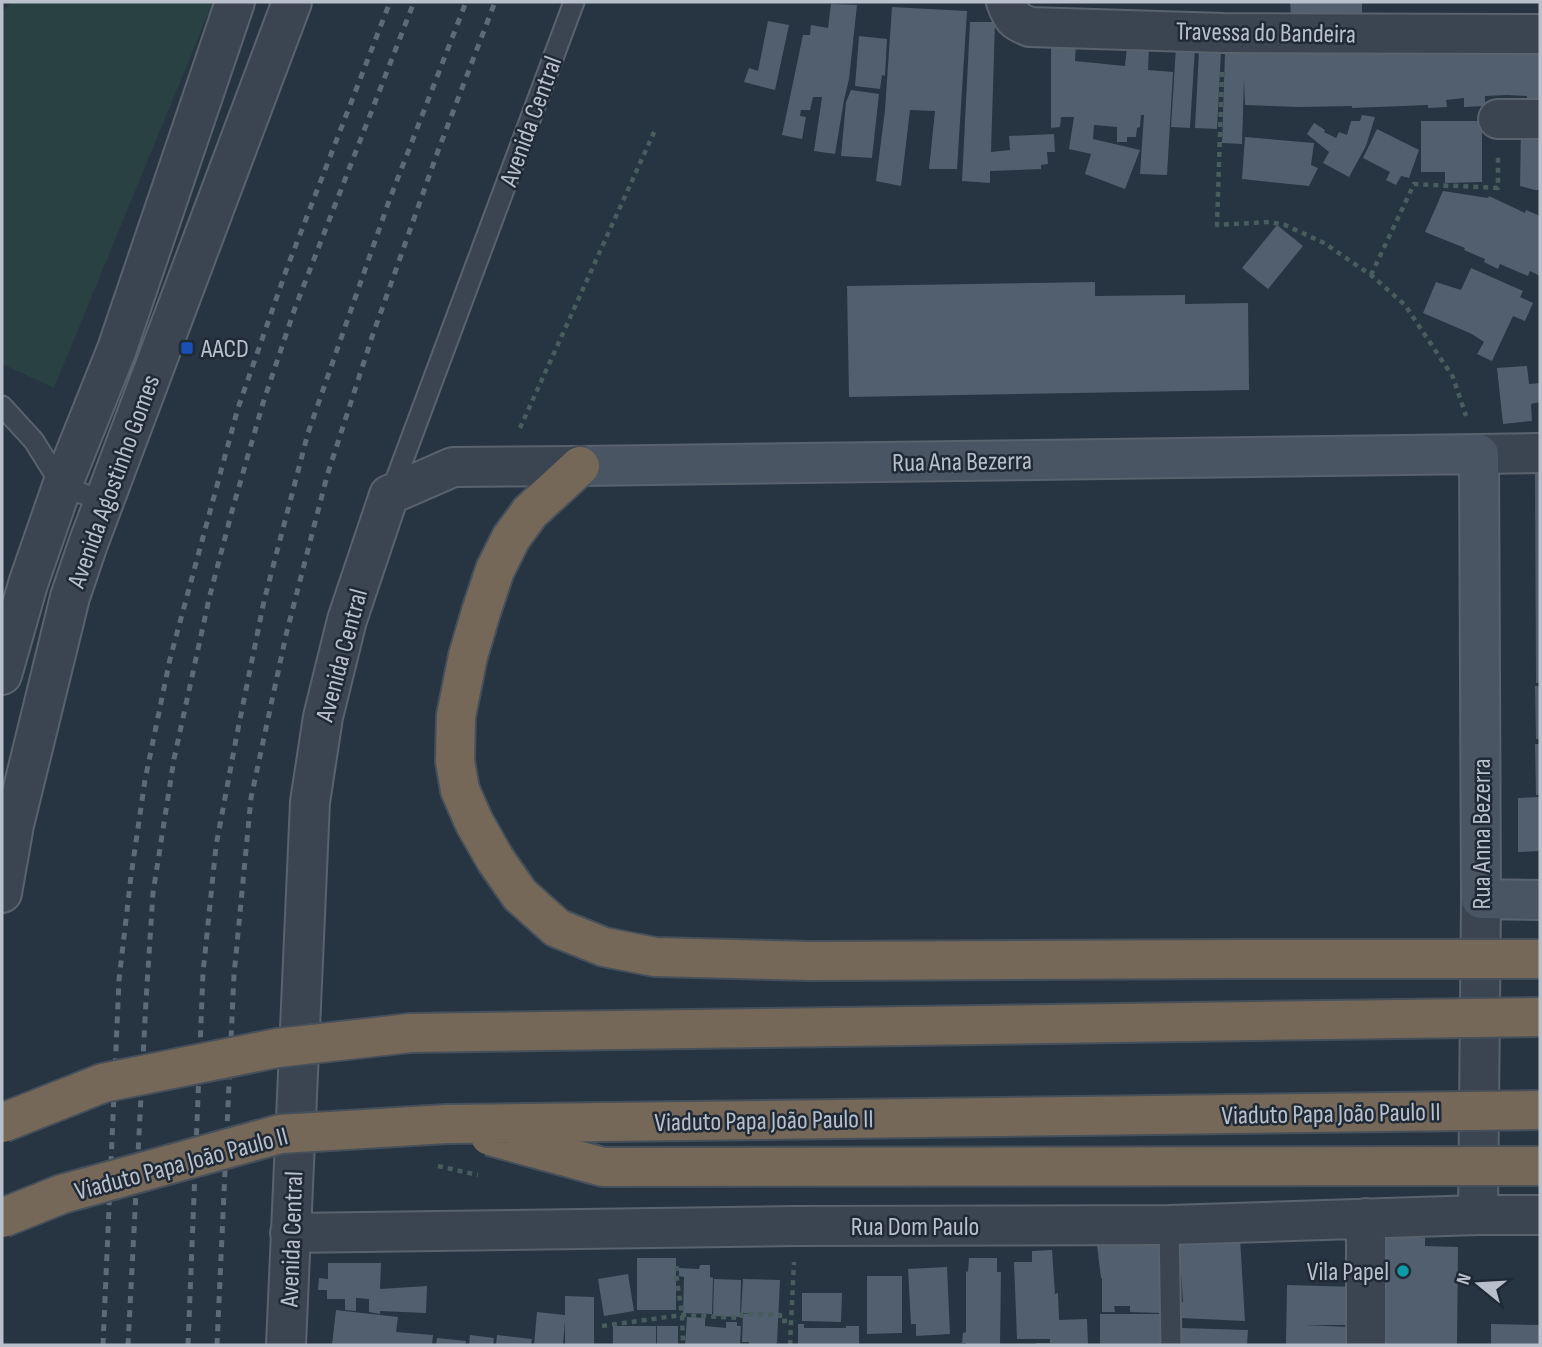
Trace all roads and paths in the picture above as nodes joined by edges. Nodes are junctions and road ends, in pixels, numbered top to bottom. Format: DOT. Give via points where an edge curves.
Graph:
graph roads {
  1 [pos="235,2"];
  2 [pos="292,2"];
  3 [pos="574,2"];
  4 [pos="1006,2"];
  5 [pos="1223,17"];
  6 [pos="1540,34"];
  7 [pos="1498,118"];
  8 [pos="1540,119"];
  9 [pos="655,130"];
  10 [pos="1371,275"];
  11 [pos="2,406"];
  12 [pos="1540,453"];
  13 [pos="1479,454"];
  14 [pos="580,466"];
  15 [pos="502,467"];
  16 [pos="62,486"];
  17 [pos="389,495"];
  18 [pos="105,502"];
  19 [pos="2,675"];
  20 [pos="2,893"];
  21 [pos="1481,899"];
  22 [pos="1540,900"];
  23 [pos="1540,959"];
  24 [pos="1540,1017"];
  25 [pos="1540,1110"];
  26 [pos="2,1124"];
  27 [pos="447,1124"];
  28 [pos="1540,1166"];
  29 [pos="1478,1215"];
  30 [pos="1540,1215"];
  31 [pos="2,1218"];
  32 [pos="1366,1218"];
  33 [pos="1169,1225"];
  34 [pos="796,1226"];
  35 [pos="683,1228"];
  36 [pos="290,1233"];
  37 [pos="682,1315"];
  38 [pos="791,1321"];
  39 [pos="602,1326"];
  40 [pos="286,1345"];
  41 [pos="683,1345"];
  42 [pos="790,1345"];
  43 [pos="1171,1345"];
  44 [pos="1366,1345"];
  1 -- 16 [label="street, Avenida Agostinho Gomes" via="117,349"];
  2 -- 18 [label="street, Avenida Agostinho Gomes"];
  3 -- 17 [label="lane, Avenida Central"];
  4 -- 5 [label="street, Travessa do Bandeira" via="1011,16 1030,27"];
  5 -- 6 [label="street, Travessa do Bandeira"];
  5 -- 10 [label="path" via="1217,225 1284,225 1324,243"];
  7 -- 8 [label="street"];
  7 -- 10 [label="path" via="1498,188 1414,184"];
  9 -- 15 [label="path"];
  10 -- 13 [label="path" via="1405,305 1453,376"];
  11 -- 16 [label="lane" via="34,441"];
  12 -- 13 [label="street, Rua Ana Bezerra"];
  13 -- 14 [label="street, Rua Ana Bezerra"];
  13 -- 21 [label="street, Rua Anna Bezerra"];
  14 -- 15 [label="street, Rua Ana Bezerra"];
  14 -- 23 [label="highway, bridge" via="530,512 495,570 468,656 456,716 455,761 460,790 474,822 520,895 557,928 604,947 655,957 811,961"];
  15 -- 17 [label="street, Rua Ana Bezerra" via="453,467"];
  16 -- 18 [label="lane"];
  16 -- 19 [label="street, Avenida Agostinho Gomes"];
  17 -- 36 [label="street, Avenida Central" via="347,620 323,718 310,802"];
  18 -- 20 [label="street, Avenida Agostinho Gomes" via="70,597 14,825"];
  21 -- 22 [label="street"];
  21 -- 29 [label="street, Rua Anna Bezerra"];
  24 -- 26 [label="highway, bridge" via="410,1033 277,1048 103,1083"];
  25 -- 27 [label="highway, Viaduto Papa João Paulo II, bridge"];
  27 -- 28 [label="highway, bridge" via="603,1167"];
  27 -- 31 [label="highway, Viaduto Papa João Paulo II, bridge" via="280,1134 62,1194"];
  29 -- 30 [label="street, Rua Dom Paulo"];
  29 -- 32 [label="street, Rua Dom Paulo"];
  32 -- 33 [label="street, Rua Dom Paulo"];
  32 -- 44 [label="street"];
  33 -- 34 [label="street, Rua Dom Paulo"];
  33 -- 43 [label="lane"];
  34 -- 35 [label="street, Rua Dom Paulo"];
  34 -- 38 [label="path"];
  35 -- 36 [label="street, Rua Dom Paulo"];
  35 -- 37 [label="path" via="676,1273"];
  36 -- 40 [label="street, Avenida Central"];
  37 -- 38 [label="path" via="780,1315 780,1321"];
  37 -- 39 [label="path"];
  37 -- 41 [label="path"];
  38 -- 42 [label="path"];
}
